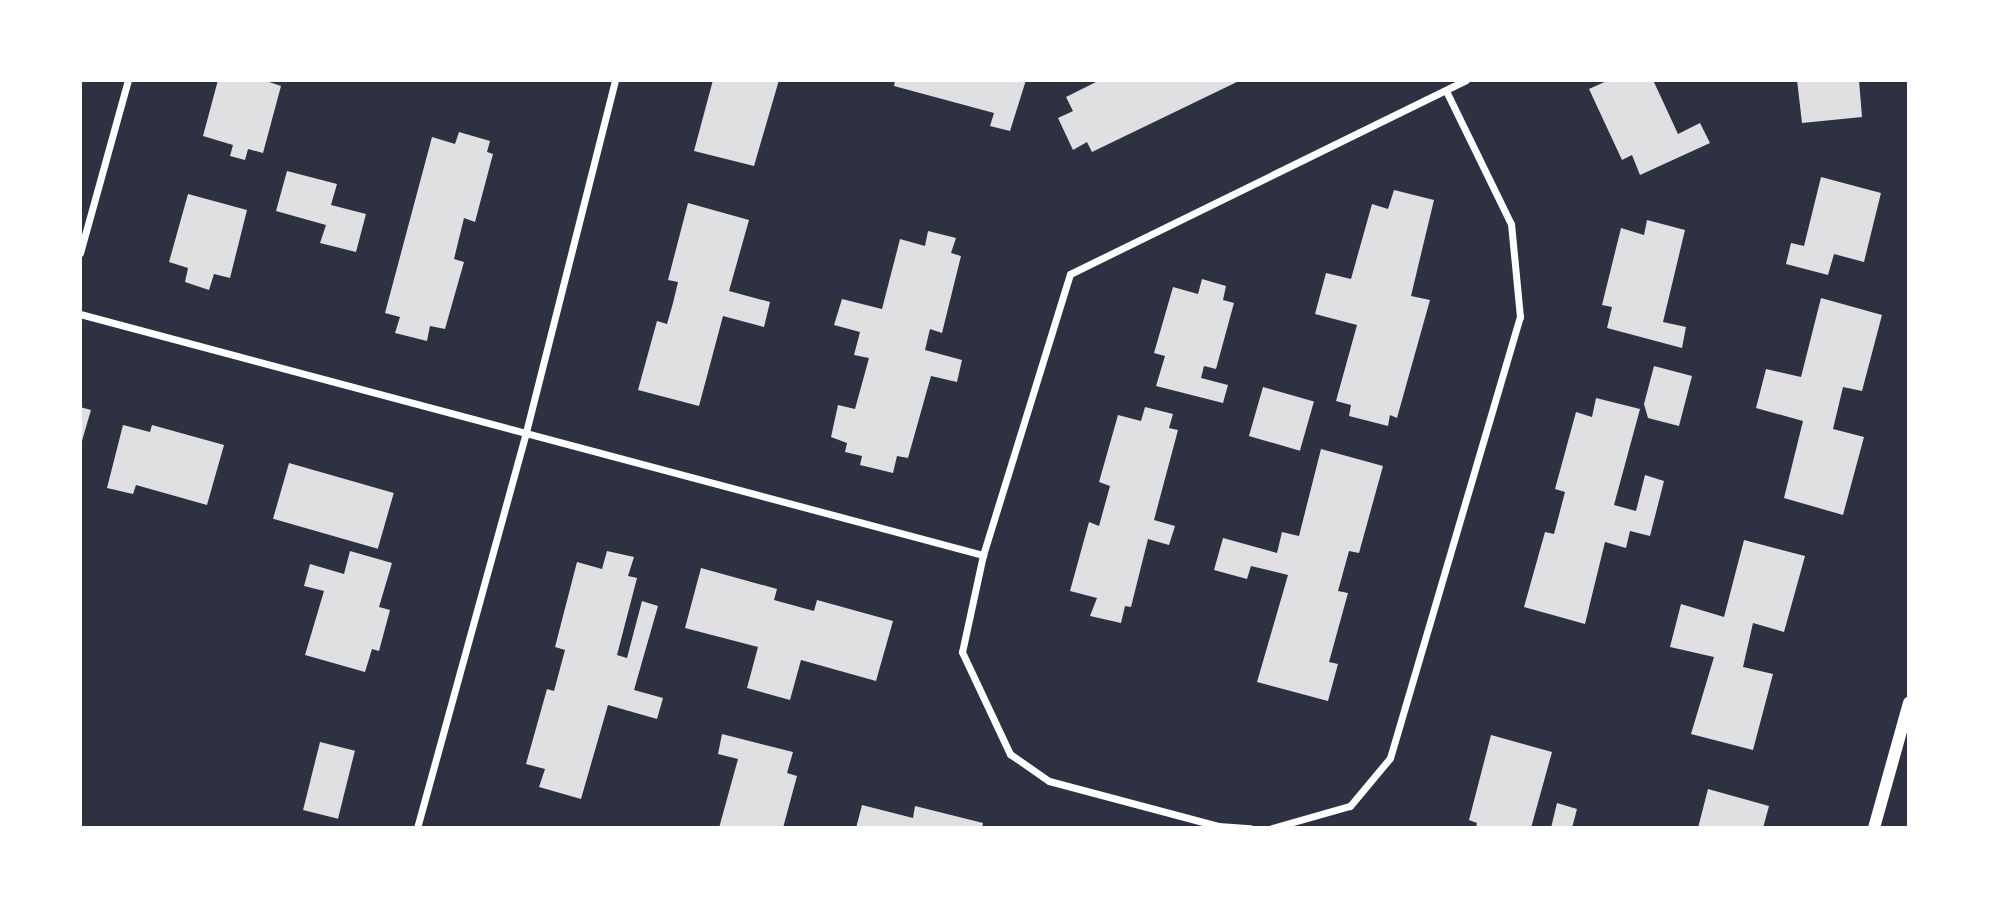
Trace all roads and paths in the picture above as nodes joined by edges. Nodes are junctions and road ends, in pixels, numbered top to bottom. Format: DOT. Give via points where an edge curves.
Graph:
graph roads {
  1 [pos="128,80"];
  2 [pos="615,80"];
  3 [pos="1466,80"];
  4 [pos="1446,91"];
  5 [pos="80,253"];
  6 [pos="80,314"];
  7 [pos="526,432"];
  8 [pos="983,555"];
  9 [pos="1909,703"];
  10 [pos="417,828"];
  11 [pos="1250,828"];
  12 [pos="1272,828"];
  13 [pos="1874,828"];
  1 -- 5 [label="street"];
  2 -- 7 [label="street"];
  3 -- 4 [label="street"];
  4 -- 8 [label="street" via="1070,274"];
  4 -- 12 [label="street" via="1511,224 1520,317 1390,758 1350,806"];
  6 -- 7 [label="street"];
  7 -- 8 [label="street"];
  7 -- 10 [label="street"];
  8 -- 11 [label="street" via="962,652 1010,754 1049,782 1218,826"];
  9 -- 13 [label="street"];
}
